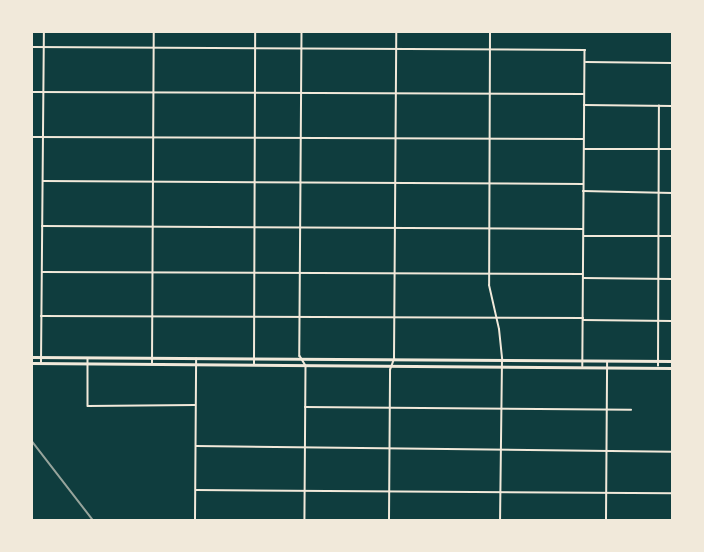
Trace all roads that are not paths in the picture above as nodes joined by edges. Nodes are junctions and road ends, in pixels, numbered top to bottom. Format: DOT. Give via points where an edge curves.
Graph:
graph roads {
  1 [pos="44,32"];
  2 [pos="154,32"];
  3 [pos="255,32"];
  4 [pos="302,32"];
  5 [pos="396,32"];
  6 [pos="490,32"];
  7 [pos="32,47"];
  8 [pos="44,47"];
  9 [pos="154,48"];
  10 [pos="256,49"];
  11 [pos="302,49"];
  12 [pos="396,49"];
  13 [pos="490,49"];
  14 [pos="585,62"];
  15 [pos="672,63"];
  16 [pos="32,92"];
  17 [pos="43,92"];
  18 [pos="154,92"];
  19 [pos="255,93"];
  20 [pos="302,93"];
  21 [pos="396,94"];
  22 [pos="490,94"];
  23 [pos="584,94"];
  24 [pos="584,105"];
  25 [pos="659,106"];
  26 [pos="672,106"];
  27 [pos="32,136"];
  28 [pos="43,136"];
  29 [pos="154,137"];
  30 [pos="256,138"];
  31 [pos="302,138"];
  32 [pos="395,138"];
  33 [pos="490,138"];
  34 [pos="584,139"];
  35 [pos="584,149"];
  36 [pos="659,149"];
  37 [pos="672,149"];
  38 [pos="42,181"];
  39 [pos="153,182"];
  40 [pos="256,183"];
  41 [pos="300,183"];
  42 [pos="490,183"];
  43 [pos="396,184"];
  44 [pos="584,184"];
  45 [pos="584,191"];
  46 [pos="658,193"];
  47 [pos="672,193"];
  48 [pos="42,226"];
  49 [pos="153,226"];
  50 [pos="256,227"];
  51 [pos="301,227"];
  52 [pos="396,228"];
  53 [pos="489,228"];
  54 [pos="583,229"];
  55 [pos="584,236"];
  56 [pos="658,236"];
  57 [pos="672,236"];
  58 [pos="42,272"];
  59 [pos="153,272"];
  60 [pos="255,272"];
  61 [pos="489,272"];
  62 [pos="301,273"];
  63 [pos="395,273"];
  64 [pos="583,274"];
  65 [pos="584,278"];
  66 [pos="657,279"];
  67 [pos="672,279"];
  68 [pos="42,316"];
  69 [pos="152,316"];
  70 [pos="254,316"];
  71 [pos="300,317"];
  72 [pos="395,317"];
  73 [pos="496,318"];
  74 [pos="583,319"];
  75 [pos="657,321"];
  76 [pos="672,321"];
  77 [pos="32,357"];
  78 [pos="41,357"];
  79 [pos="88,357"];
  80 [pos="152,357"];
  81 [pos="196,358"];
  82 [pos="254,358"];
  83 [pos="302,359"];
  84 [pos="348,359"];
  85 [pos="394,359"];
  86 [pos="445,360"];
  87 [pos="502,360"];
  88 [pos="658,361"];
  89 [pos="672,361"];
  90 [pos="583,362"];
  91 [pos="607,362"];
  92 [pos="32,363"];
  93 [pos="41,363"];
  94 [pos="88,364"];
  95 [pos="152,364"];
  96 [pos="196,364"];
  97 [pos="254,364"];
  98 [pos="306,366"];
  99 [pos="348,366"];
  100 [pos="391,366"];
  101 [pos="445,366"];
  102 [pos="502,366"];
  103 [pos="583,367"];
  104 [pos="657,367"];
  105 [pos="607,368"];
  106 [pos="672,368"];
  107 [pos="196,405"];
  108 [pos="305,407"];
  109 [pos="390,407"];
  110 [pos="501,407"];
  111 [pos="607,409"];
  112 [pos="631,410"];
  113 [pos="196,446"];
  114 [pos="305,448"];
  115 [pos="390,448"];
  116 [pos="500,449"];
  117 [pos="606,451"];
  118 [pos="672,452"];
  119 [pos="196,490"];
  120 [pos="305,490"];
  121 [pos="389,491"];
  122 [pos="500,491"];
  123 [pos="606,492"];
  124 [pos="672,493"];
  125 [pos="195,520"];
  126 [pos="305,520"];
  127 [pos="389,520"];
  128 [pos="500,520"];
  129 [pos="606,520"];
  1 -- 8 [label="street"];
  2 -- 9 [label="street"];
  3 -- 10 [label="street"];
  4 -- 11 [label="street"];
  5 -- 12 [label="street"];
  6 -- 13 [label="street"];
  7 -- 8 [label="street"];
  8 -- 9 [label="street"];
  8 -- 17 [label="street"];
  9 -- 10 [label="street"];
  9 -- 18 [label="street"];
  10 -- 11 [label="street"];
  10 -- 19 [label="street"];
  11 -- 12 [label="street"];
  11 -- 20 [label="street"];
  12 -- 13 [label="street"];
  12 -- 21 [label="street"];
  13 -- 14 [label="street" via="585,50"];
  13 -- 22 [label="street"];
  14 -- 15 [label="street"];
  14 -- 23 [label="street"];
  16 -- 17 [label="street"];
  17 -- 18 [label="street"];
  17 -- 28 [label="street"];
  18 -- 19 [label="street"];
  18 -- 29 [label="street"];
  19 -- 20 [label="street"];
  19 -- 30 [label="street"];
  20 -- 21 [label="street"];
  20 -- 31 [label="street"];
  21 -- 22 [label="street"];
  21 -- 32 [label="street"];
  22 -- 23 [label="street"];
  22 -- 33 [label="street"];
  23 -- 24 [label="street"];
  24 -- 25 [label="street"];
  24 -- 34 [label="street"];
  25 -- 26 [label="street"];
  25 -- 36 [label="street"];
  27 -- 28 [label="street"];
  28 -- 29 [label="street"];
  28 -- 38 [label="street"];
  29 -- 30 [label="street"];
  29 -- 39 [label="street"];
  30 -- 31 [label="street"];
  30 -- 40 [label="street"];
  31 -- 32 [label="street"];
  31 -- 41 [label="street"];
  32 -- 33 [label="street"];
  32 -- 43 [label="street"];
  33 -- 34 [label="street"];
  33 -- 42 [label="street"];
  34 -- 35 [label="street"];
  35 -- 36 [label="street"];
  35 -- 44 [label="street"];
  36 -- 37 [label="street"];
  36 -- 46 [label="street"];
  38 -- 39 [label="street"];
  38 -- 48 [label="street"];
  39 -- 40 [label="street"];
  39 -- 49 [label="street"];
  40 -- 41 [label="street"];
  40 -- 50 [label="street"];
  41 -- 43 [label="street"];
  41 -- 51 [label="street"];
  42 -- 43 [label="street"];
  42 -- 44 [label="street"];
  42 -- 53 [label="street"];
  43 -- 52 [label="street"];
  44 -- 45 [label="street"];
  45 -- 46 [label="street"];
  45 -- 54 [label="street"];
  46 -- 47 [label="street"];
  46 -- 56 [label="street"];
  48 -- 49 [label="street"];
  48 -- 58 [label="street"];
  49 -- 50 [label="street"];
  49 -- 59 [label="street"];
  50 -- 51 [label="street"];
  50 -- 60 [label="street"];
  51 -- 52 [label="street"];
  51 -- 62 [label="street"];
  52 -- 53 [label="street"];
  52 -- 63 [label="street"];
  53 -- 54 [label="street"];
  53 -- 61 [label="street"];
  54 -- 55 [label="street"];
  55 -- 56 [label="street"];
  55 -- 64 [label="street"];
  56 -- 57 [label="street"];
  56 -- 66 [label="street"];
  58 -- 59 [label="street"];
  58 -- 68 [label="street"];
  59 -- 60 [label="street"];
  59 -- 69 [label="street"];
  60 -- 62 [label="street"];
  60 -- 70 [label="street"];
  61 -- 63 [label="street"];
  61 -- 64 [label="street"];
  61 -- 73 [label="street"];
  62 -- 63 [label="street"];
  62 -- 71 [label="street"];
  63 -- 72 [label="street"];
  64 -- 65 [label="street"];
  65 -- 66 [label="street"];
  65 -- 74 [label="street"];
  66 -- 67 [label="street"];
  66 -- 75 [label="street"];
  68 -- 69 [label="street"];
  68 -- 78 [label="street"];
  69 -- 70 [label="street"];
  69 -- 80 [label="street"];
  70 -- 71 [label="street"];
  70 -- 82 [label="street"];
  71 -- 72 [label="street"];
  71 -- 83 [label="street"];
  72 -- 73 [label="street"];
  72 -- 85 [label="street"];
  73 -- 74 [label="street"];
  73 -- 87 [label="street"];
  74 -- 75 [label="street"];
  74 -- 90 [label="street"];
  75 -- 76 [label="street"];
  75 -- 88 [label="street"];
  77 -- 78 [label="main road"];
  78 -- 79 [label="main road"];
  78 -- 93 [label="street"];
  79 -- 80 [label="main road"];
  79 -- 94 [label="street"];
  80 -- 81 [label="main road"];
  80 -- 95 [label="street"];
  81 -- 82 [label="main road"];
  81 -- 96 [label="street"];
  82 -- 83 [label="main road"];
  82 -- 97 [label="street"];
  83 -- 84 [label="main road"];
  83 -- 98 [label="street"];
  84 -- 85 [label="main road"];
  84 -- 99 [label="main road"];
  85 -- 86 [label="main road"];
  85 -- 100 [label="street"];
  86 -- 87 [label="main road"];
  86 -- 101 [label="main road"];
  87 -- 90 [label="main road"];
  87 -- 102 [label="street"];
  88 -- 89 [label="main road"];
  88 -- 91 [label="main road"];
  88 -- 104 [label="street"];
  90 -- 91 [label="main road"];
  90 -- 103 [label="street"];
  91 -- 105 [label="street"];
  92 -- 93 [label="main road"];
  93 -- 94 [label="main road"];
  94 -- 95 [label="main road"];
  94 -- 107 [label="street" via="88,406"];
  95 -- 96 [label="main road"];
  96 -- 97 [label="main road"];
  96 -- 107 [label="street"];
  97 -- 98 [label="main road"];
  98 -- 99 [label="main road"];
  98 -- 108 [label="street"];
  99 -- 100 [label="main road"];
  100 -- 101 [label="main road"];
  100 -- 109 [label="street"];
  101 -- 102 [label="main road"];
  102 -- 103 [label="main road"];
  102 -- 110 [label="street"];
  103 -- 105 [label="main road"];
  104 -- 105 [label="main road"];
  104 -- 106 [label="main road"];
  105 -- 111 [label="street"];
  107 -- 113 [label="street"];
  108 -- 109 [label="street"];
  108 -- 114 [label="street"];
  109 -- 110 [label="street"];
  109 -- 115 [label="street"];
  110 -- 111 [label="street"];
  110 -- 116 [label="street"];
  111 -- 112 [label="street"];
  111 -- 117 [label="street"];
  113 -- 114 [label="street"];
  113 -- 119 [label="street"];
  114 -- 115 [label="street"];
  114 -- 120 [label="street"];
  115 -- 116 [label="street"];
  115 -- 121 [label="street"];
  116 -- 117 [label="street"];
  116 -- 122 [label="street"];
  117 -- 118 [label="street"];
  117 -- 123 [label="street"];
  119 -- 120 [label="street"];
  119 -- 125 [label="street"];
  120 -- 121 [label="street"];
  120 -- 126 [label="street"];
  121 -- 122 [label="street"];
  121 -- 127 [label="street"];
  122 -- 123 [label="street"];
  122 -- 128 [label="street"];
  123 -- 124 [label="street"];
  123 -- 129 [label="street"];
}
